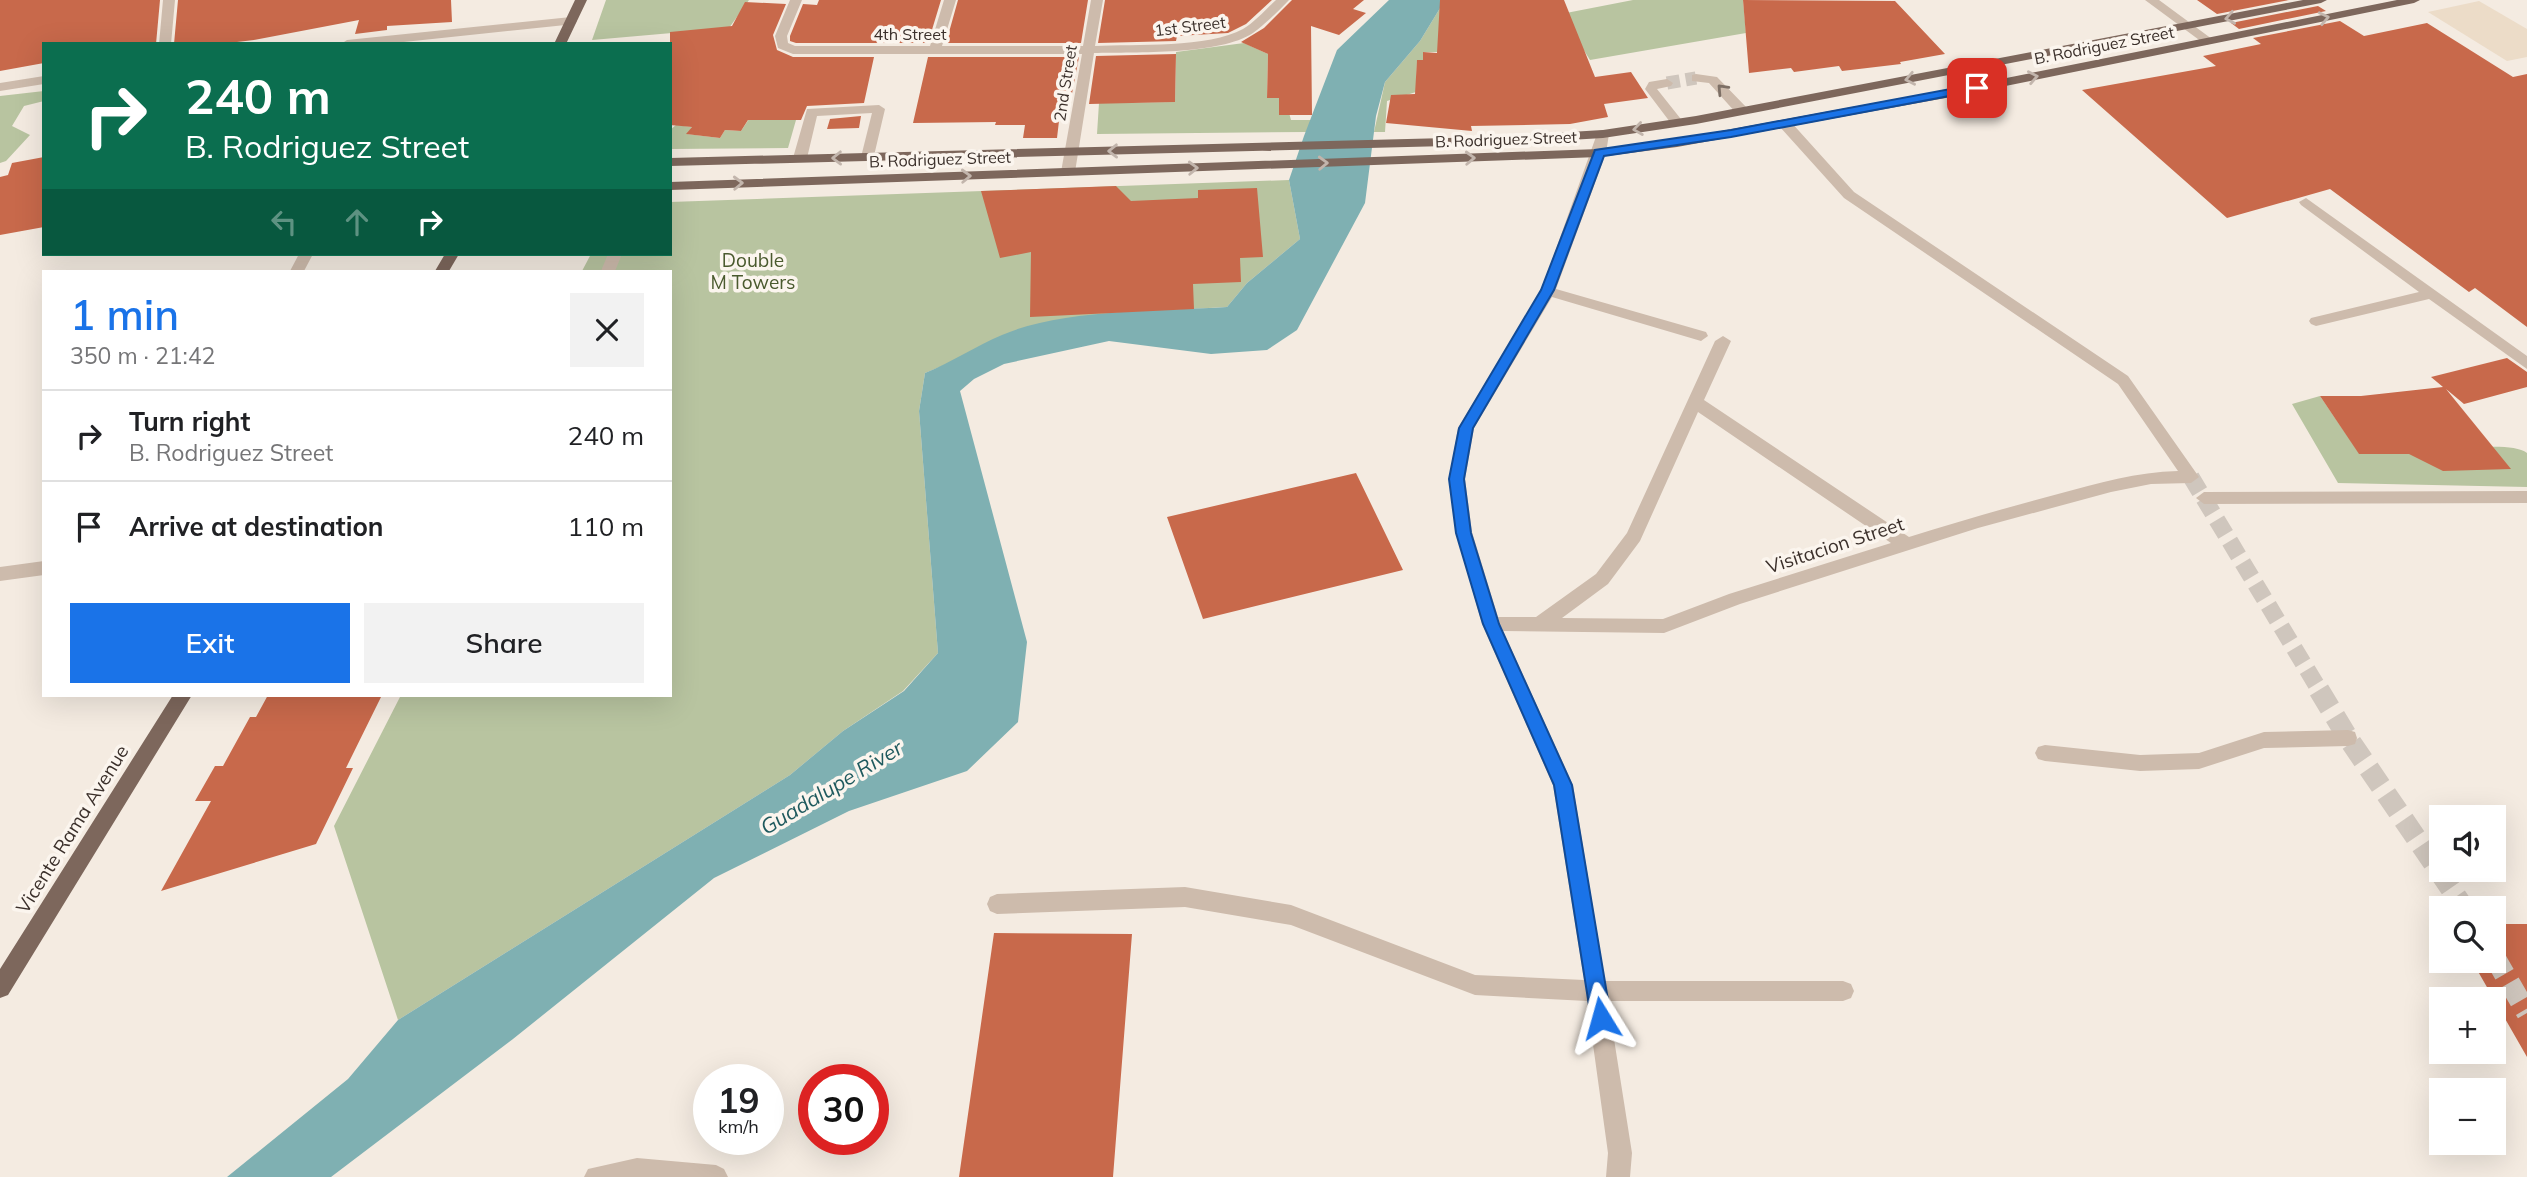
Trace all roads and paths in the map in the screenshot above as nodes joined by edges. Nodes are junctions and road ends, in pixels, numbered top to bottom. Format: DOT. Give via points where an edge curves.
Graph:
graph roads {
  1 [pos="169,0"];
  2 [pos="581,0"];
  3 [pos="796,0"];
  4 [pos="950,0"];
  5 [pos="1097,0"];
  6 [pos="1283,0"];
  7 [pos="2151,0"];
  8 [pos="2320,0"];
  9 [pos="2414,0"];
  10 [pos="571,21"];
  11 [pos="2188,26"];
  12 [pos="166,42"];
  13 [pos="367,42"];
  14 [pos="562,42"];
  15 [pos="2210,42"];
  16 [pos="935,50"];
  17 [pos="1088,50"];
  18 [pos="1696,78"];
  19 [pos="42,80"];
  20 [pos="1667,83"];
  21 [pos="0,87"];
  22 [pos="1742,111"];
  23 [pos="1678,123"];
  24 [pos="1785,124"];
  25 [pos="1603,134"];
  26 [pos="1072,152"];
  27 [pos="1599,153"];
  28 [pos="868,157"];
  29 [pos="800,159"];
  30 [pos="672,162"];
  31 [pos="1068,172"];
  32 [pos="672,186"];
  33 [pos="2306,202"];
  34 [pos="1548,290"];
  35 [pos="2431,294"];
  36 [pos="2316,321"];
  37 [pos="1701,335"];
  38 [pos="1723,341"];
  39 [pos="2527,363"];
  40 [pos="1695,402"];
  41 [pos="2204,498"];
  42 [pos="2527,498"];
  43 [pos="1906,544"];
  44 [pos="42,568"];
  45 [pos="0,574"];
  46 [pos="1491,624"];
  47 [pos="1539,624"];
  48 [pos="182,697"];
  49 [pos="2348,738"];
  50 [pos="2045,752"];
  51 [pos="997,904"];
  52 [pos="0,988"];
  53 [pos="1597,991"];
  54 [pos="1843,991"];
  55 [pos="596,1177"];
  56 [pos="716,1177"];
  57 [pos="1618,1177"];
  1 -- 12 [label="street"];
  2 -- 10 [label="main road"];
  3 -- 16 [label="street, 4th Street" via="781,36 782,45 793,50"];
  4 -- 16 [label="street"];
  5 -- 17 [label="street, 2nd Street"];
  6 -- 17 [label="street, 1st Street" via="1248,31 1226,40"];
  7 -- 11 [label="street"];
  8 -- 11 [label="main road, B. Rodriguez Street, one-way"];
  15 -- 9 [label="main road, B. Rodriguez Street, one-way"];
  10 -- 13 [label="street"];
  10 -- 14 [label="main road"];
  11 -- 15 [label="street"];
  11 -- 22 [label="main road, B. Rodriguez Street, one-way"];
  24 -- 15 [label="main road, B. Rodriguez Street, one-way"];
  16 -- 17 [label="street, 4th Street"];
  17 -- 26 [label="street, 2nd Street"];
  22 -- 18 [label="street, one-way" via="1713,80"];
  19 -- 21 [label="street"];
  20 -- 23 [label="street" via="1651,89"];
  22 -- 23 [label="main road, B. Rodriguez Street"];
  23 -- 25 [label="main road, B. Rodriguez Street, one-way"];
  24 -- 27 [label="main road, B. Rodriguez Street"];
  24 -- 43 [label="street, Visitacion Street" via="1849,195 2123,380 2191,477 2111,486"];
  25 -- 26 [label="main road, B. Rodriguez Street, one-way"];
  25 -- 27 [label="street"];
  26 -- 28 [label="main road, B. Rodriguez Street"];
  26 -- 31 [label="street, 2nd Street"];
  31 -- 27 [label="main road, B. Rodriguez Street, one-way"];
  27 -- 34 [label="street"];
  28 -- 29 [label="main road, B. Rodriguez Street, one-way"];
  28 -- 29 [label="street" via="879,109 812,111"];
  29 -- 30 [label="main road, B. Rodriguez Street"];
  32 -- 31 [label="main road, B. Rodriguez Street, one-way"];
  33 -- 35 [label="street"];
  34 -- 37 [label="street"];
  34 -- 46 [label="street" via="1466,428 1457,479 1464,533"];
  35 -- 36 [label="street"];
  35 -- 39 [label="street"];
  38 -- 40 [label="street"];
  40 -- 43 [label="street"];
  40 -- 47 [label="street" via="1634,536 1602,579"];
  41 -- 42 [label="street"];
  43 -- 47 [label="street, Visitacion Street" via="1664,626"];
  44 -- 45 [label="street"];
  46 -- 47 [label="street, Visitacion Street"];
  46 -- 53 [label="street" via="1563,785"];
  48 -- 52 [label="main road, Vicente Rama Avenue"];
  49 -- 50 [label="street" via="2264,740 2199,761 2140,763"];
  51 -- 53 [label="street" via="1185,897 1291,915 1475,985"];
  53 -- 54 [label="street"];
  53 -- 57 [label="street" via="1620,1153"];
  55 -- 56 [label="street" via="637,1170"];
}
